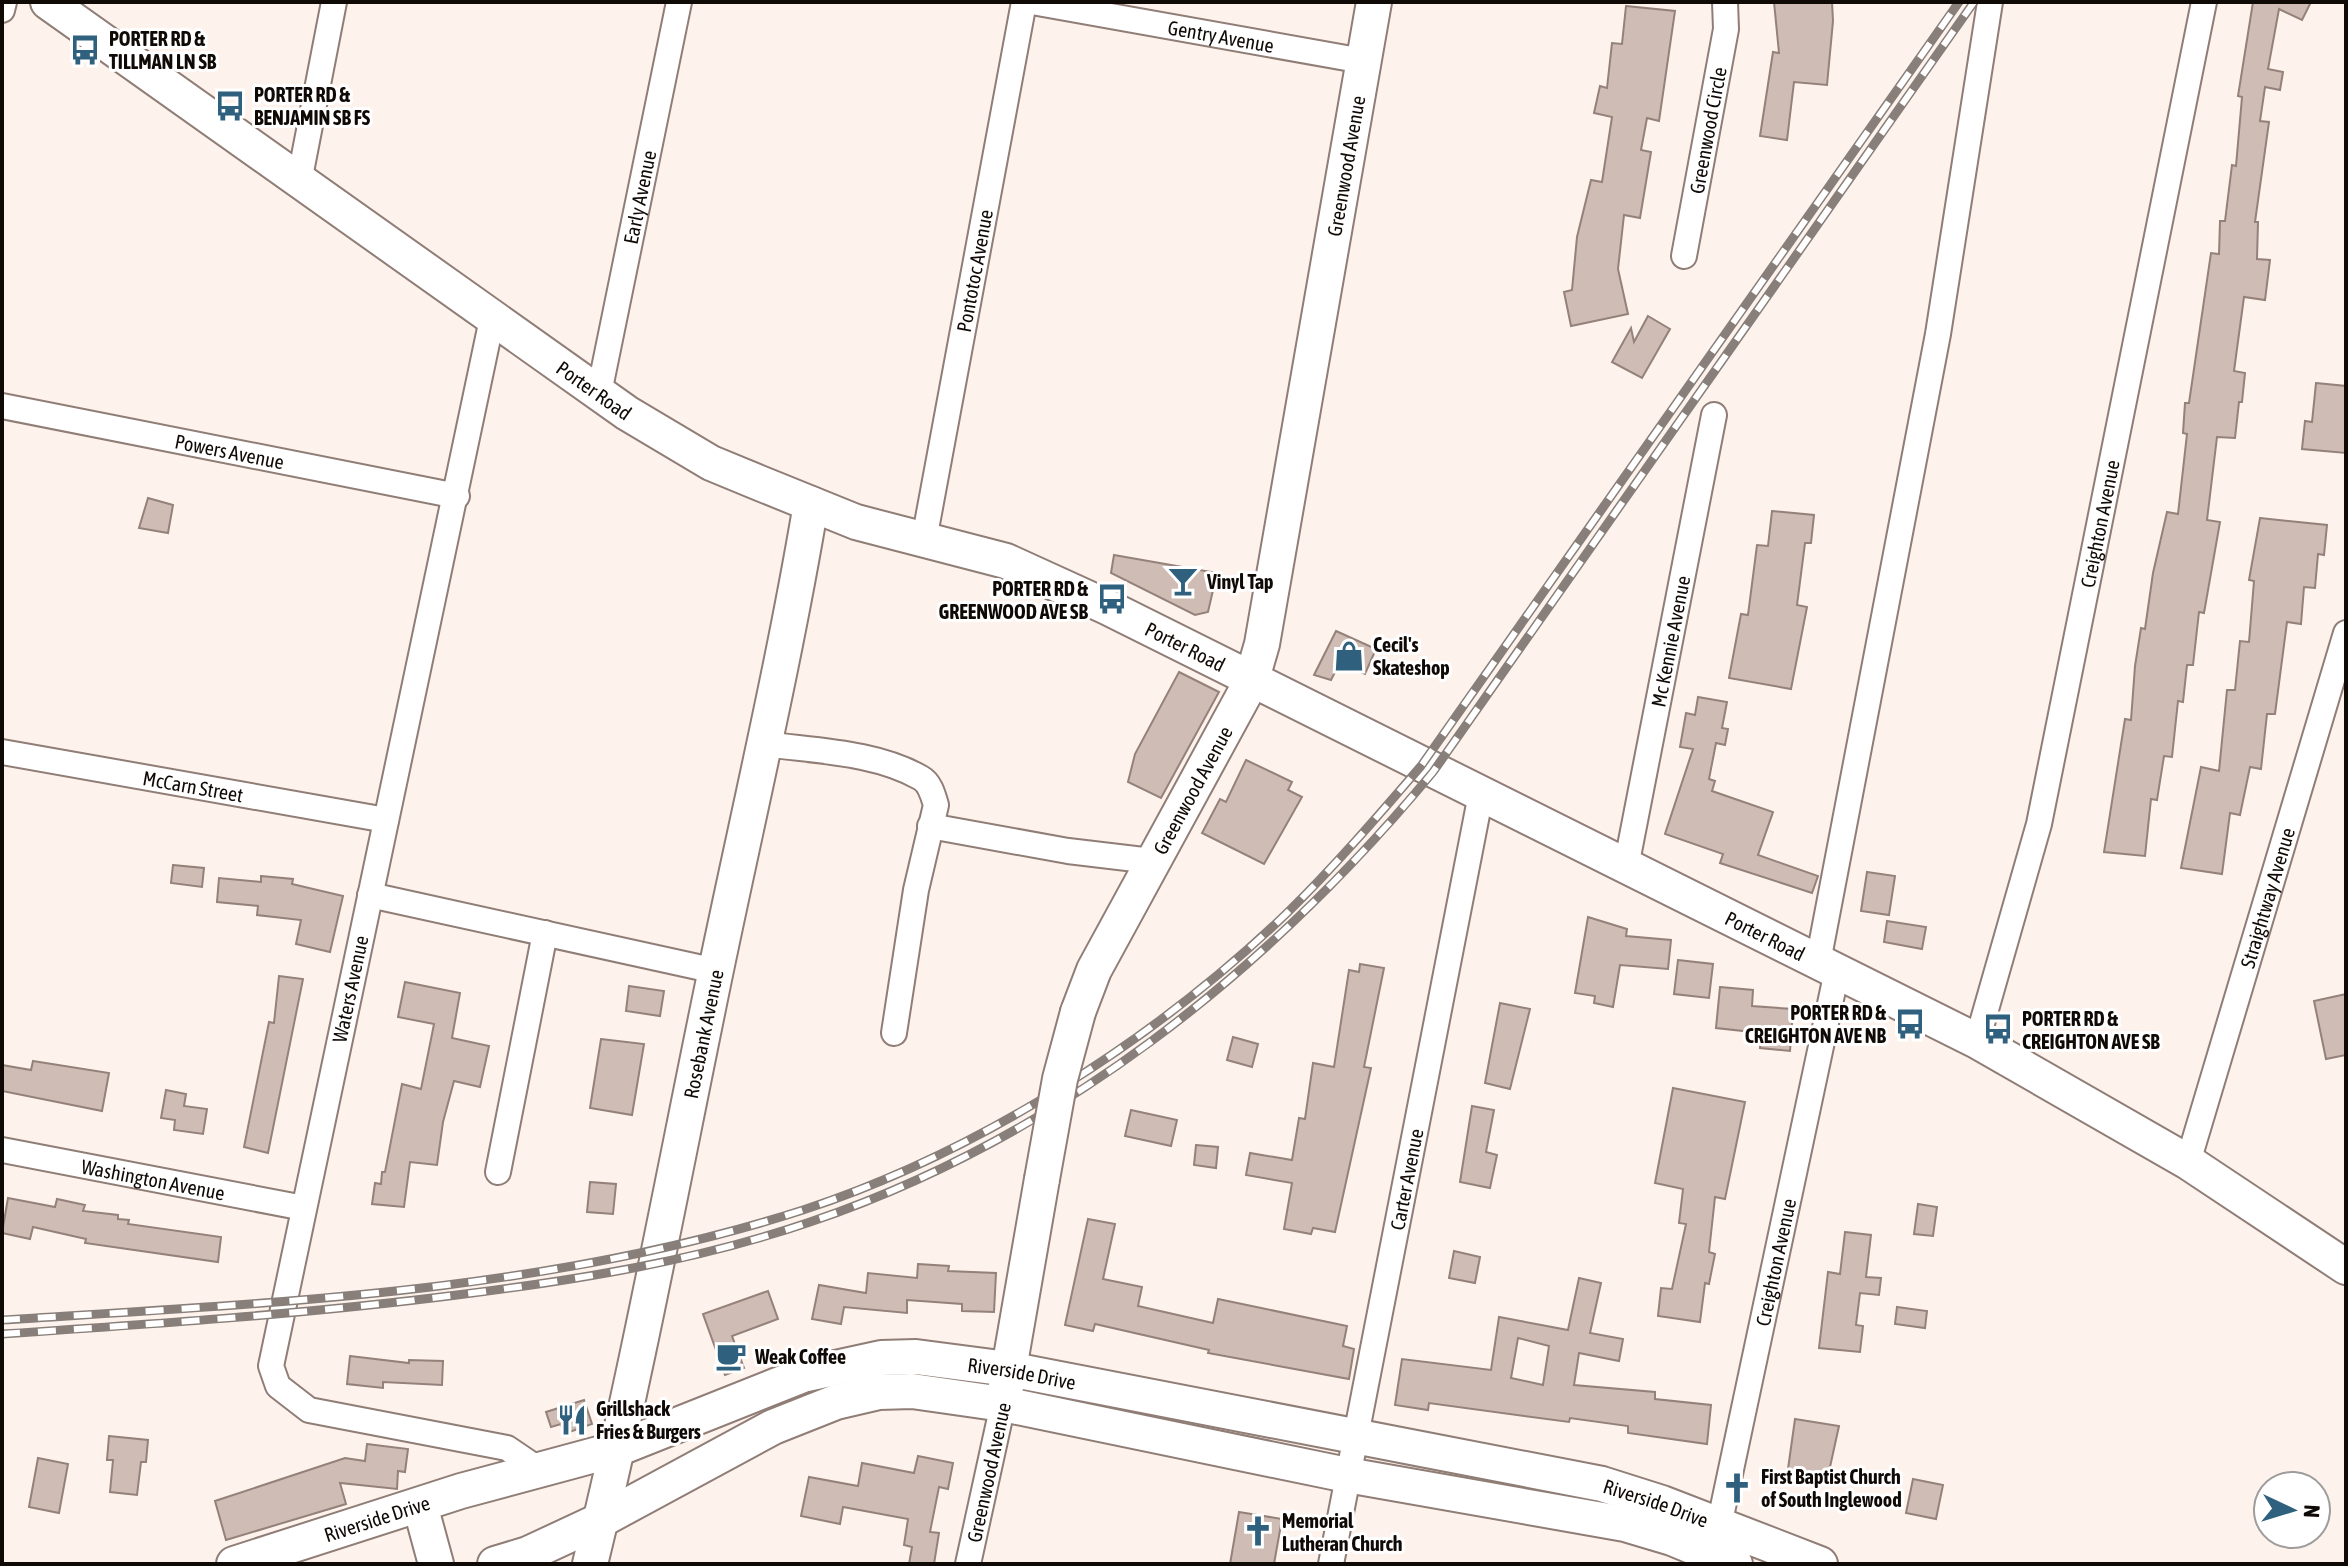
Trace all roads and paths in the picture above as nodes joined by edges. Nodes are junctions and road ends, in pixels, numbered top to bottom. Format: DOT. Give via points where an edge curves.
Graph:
graph roads {
  1 [pos="4,2"];
  2 [pos="48,2"];
  3 [pos="334,2"];
  4 [pos="679,2"];
  5 [pos="1024,2"];
  6 [pos="1032,2"];
  7 [pos="1374,2"];
  8 [pos="1725,2"];
  9 [pos="1990,2"];
  10 [pos="2204,2"];
  11 [pos="2,10"];
  12 [pos="1363,61"];
  13 [pos="299,182"];
  14 [pos="1684,256"];
  15 [pos="492,319"];
  16 [pos="599,393"];
  17 [pos="2,406"];
  18 [pos="1714,415"];
  19 [pos="457,496"];
  20 [pos="811,504"];
  21 [pos="924,540"];
  22 [pos="2346,633"];
  23 [pos="1251,682"];
  24 [pos="765,744"];
  25 [pos="2,752"];
  26 [pos="1481,794"];
  27 [pos="386,820"];
  28 [pos="930,826"];
  29 [pos="1152,861"];
  30 [pos="1626,867"];
  31 [pos="370,895"];
  32 [pos="545,933"];
  33 [pos="1828,967"];
  34 [pos="716,971"];
  35 [pos="894,1033"];
  36 [pos="1977,1041"];
  37 [pos="2,1150"];
  38 [pos="2188,1162"];
  39 [pos="498,1172"];
  40 [pos="304,1208"];
  41 [pos="2346,1267"];
  42 [pos="1008,1369"];
  43 [pos="734,1403"];
  44 [pos="1003,1404"];
  45 [pos="1213,1410"];
  46 [pos="1354,1437"];
  47 [pos="751,1439"];
  48 [pos="1206,1446"];
  49 [pos="617,1449"];
  50 [pos="538,1469"];
  51 [pos="1347,1475"];
  52 [pos="420,1505"];
  53 [pos="601,1520"];
  54 [pos="1722,1548"];
  55 [pos="542,1559"];
  56 [pos="234,1564"];
  57 [pos="436,1564"];
  58 [pos="495,1564"];
  59 [pos="590,1564"];
  60 [pos="968,1564"];
  61 [pos="1331,1564"];
  62 [pos="1820,1564"];
  1 -- 11 [label="street"];
  2 -- 13 [label="street, Porter Road"];
  3 -- 13 [label="street"];
  4 -- 16 [label="street, Early Avenue"];
  5 -- 21 [label="street, Pontotoc Avenue"];
  6 -- 12 [label="street, Gentry Avenue"];
  7 -- 12 [label="street, Greenwood Avenue"];
  8 -- 14 [label="street, Greenwood Circle" via="1726,29"];
  9 -- 33 [label="street, Creighton Avenue"];
  10 -- 36 [label="street, Creighton Avenue" via="2039,824"];
  12 -- 23 [label="street, Greenwood Avenue" via="1262,644"];
  13 -- 15 [label="street, Porter Road"];
  15 -- 16 [label="street, Porter Road"];
  15 -- 19 [label="street, Waters Avenue"];
  16 -- 20 [label="street, Porter Road" via="711,463"];
  17 -- 19 [label="street, Powers Avenue"];
  18 -- 30 [label="street, Mc Kennie Avenue"];
  19 -- 27 [label="street, Waters Avenue"];
  20 -- 21 [label="street, Porter Road"];
  20 -- 24 [label="street, Rosebank Avenue"];
  21 -- 23 [label="street, Porter Road" via="1006,561"];
  22 -- 38 [label="street, Straightway Avenue"];
  23 -- 26 [label="street, Porter Road"];
  23 -- 29 [label="street, Greenwood Avenue"];
  24 -- 28 [label="street" via="867,758 923,779 936,805"];
  24 -- 34 [label="street, Rosebank Avenue"];
  25 -- 27 [label="street, McCarn Street"];
  26 -- 30 [label="street, Porter Road"];
  26 -- 46 [label="street, Carter Avenue"];
  27 -- 31 [label="street, Waters Avenue"];
  28 -- 29 [label="street"];
  28 -- 35 [label="street"];
  29 -- 42 [label="street, Greenwood Avenue, bridge" via="1094,970 1078,1012 1060,1079"];
  30 -- 33 [label="street, Porter Road"];
  31 -- 32 [label="street"];
  31 -- 40 [label="street, Waters Avenue"];
  32 -- 34 [label="street"];
  32 -- 39 [label="street"];
  33 -- 36 [label="street, Porter Road"];
  33 -- 54 [label="street, Creighton Avenue"];
  34 -- 49 [label="street, Rosebank Avenue"];
  36 -- 38 [label="street, Porter Road"];
  37 -- 40 [label="street, Washington Avenue"];
  38 -- 41 [label="street, Porter Road"];
  40 -- 50 [label="street, Waters Avenue" via="271,1366 286,1395 309,1410 507,1448"];
  42 -- 43 [label="street, Riverside Drive" via="958,1359 881,1358 803,1375"];
  42 -- 44 [label="street, Greenwood Avenue"];
  42 -- 45 [label="street, Riverside Drive"];
  43 -- 47 [label="street"];
  43 -- 49 [label="street, Riverside Drive"];
  44 -- 47 [label="street, Riverside Drive" via="912,1391 879,1392 836,1402"];
  44 -- 48 [label="street, Riverside Drive"];
  44 -- 60 [label="street, Greenwood Avenue"];
  45 -- 46 [label="street, Riverside Drive"];
  45 -- 48 [label="street"];
  46 -- 51 [label="street, Carter Avenue"];
  46 -- 54 [label="street, Riverside Drive" via="1602,1484"];
  47 -- 53 [label="street, Riverside Drive"];
  48 -- 51 [label="street, Riverside Drive"];
  49 -- 50 [label="street, Riverside Drive"];
  49 -- 53 [label="street, Rosebank Avenue"];
  50 -- 52 [label="street, Riverside Drive"];
  51 -- 54 [label="street, Riverside Drive" via="1625,1524"];
  51 -- 61 [label="street, Carter Avenue"];
  52 -- 56 [label="street, Riverside Drive"];
  52 -- 57 [label="street"];
  53 -- 55 [label="street, Riverside Drive"];
  53 -- 59 [label="street, Rosebank Avenue"];
  54 -- 62 [label="street, Riverside Drive"];
  55 -- 58 [label="street, Riverside Drive"];
}
